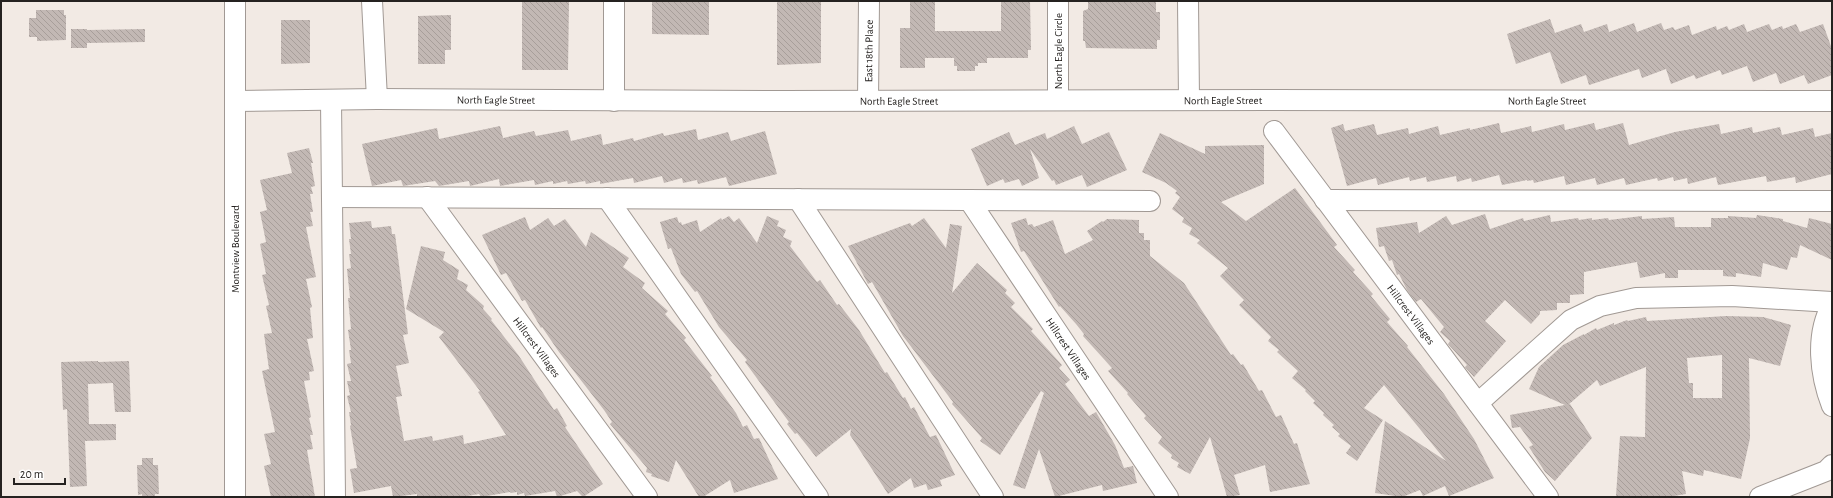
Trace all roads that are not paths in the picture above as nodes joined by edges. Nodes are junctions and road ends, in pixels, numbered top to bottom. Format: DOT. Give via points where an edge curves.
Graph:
graph roads {
  1 [pos="235,1"];
  2 [pos="372,1"];
  3 [pos="614,1"];
  4 [pos="869,1"];
  5 [pos="1058,1"];
  6 [pos="1188,1"];
  7 [pos="377,99"];
  8 [pos="331,100"];
  9 [pos="868,100"];
  10 [pos="1058,100"];
  11 [pos="1189,100"];
  12 [pos="235,101"];
  13 [pos="614,101"];
  14 [pos="1832,102"];
  15 [pos="1274,131"];
  16 [pos="332,197"];
  17 [pos="427,197"];
  18 [pos="607,198"];
  19 [pos="798,199"];
  20 [pos="969,200"];
  21 [pos="1326,200"];
  22 [pos="1150,201"];
  23 [pos="1832,201"];
  24 [pos="1832,302"];
  25 [pos="1832,305"];
  26 [pos="1478,403"];
  27 [pos="1832,406"];
  28 [pos="1832,465"];
  29 [pos="235,497"];
  30 [pos="335,497"];
  31 [pos="647,497"];
  32 [pos="818,497"];
  33 [pos="993,497"];
  34 [pos="1168,497"];
  35 [pos="1548,497"];
  36 [pos="1760,497"];
  1 -- 12 [label="street, Montview Boulevard"];
  2 -- 7 [label="street"];
  3 -- 13 [label="street"];
  4 -- 9 [label="street, East 18th Place"];
  5 -- 10 [label="street, North Eagle Circle"];
  6 -- 11 [label="street"];
  7 -- 8 [label="street, North Eagle Street"];
  7 -- 13 [label="street, North Eagle Street"];
  8 -- 12 [label="street, North Eagle Street"];
  8 -- 16 [label="street"];
  9 -- 10 [label="street, North Eagle Street"];
  9 -- 13 [label="street, North Eagle Street"];
  10 -- 11 [label="street, North Eagle Street"];
  11 -- 14 [label="street, North Eagle Street"];
  12 -- 29 [label="street, Montview Boulevard"];
  15 -- 21 [label="street, Hillcrest Villages"];
  16 -- 17 [label="street"];
  16 -- 30 [label="street"];
  17 -- 18 [label="street"];
  17 -- 31 [label="street, Hillcrest Villages"];
  18 -- 19 [label="street"];
  18 -- 32 [label="street"];
  19 -- 20 [label="street"];
  19 -- 33 [label="street"];
  20 -- 22 [label="street"];
  20 -- 34 [label="street, Hillcrest Villages"];
  21 -- 23 [label="street"];
  21 -- 26 [label="street, Hillcrest Villages"];
  24 -- 26 [label="street" via="1732,296 1636,298 1600,306 1571,320"];
  25 -- 27 [label="street" via="1823,329 1822,371"];
  26 -- 35 [label="street, Hillcrest Villages"];
  28 -- 36 [label="street" via="1826,471"];
}
